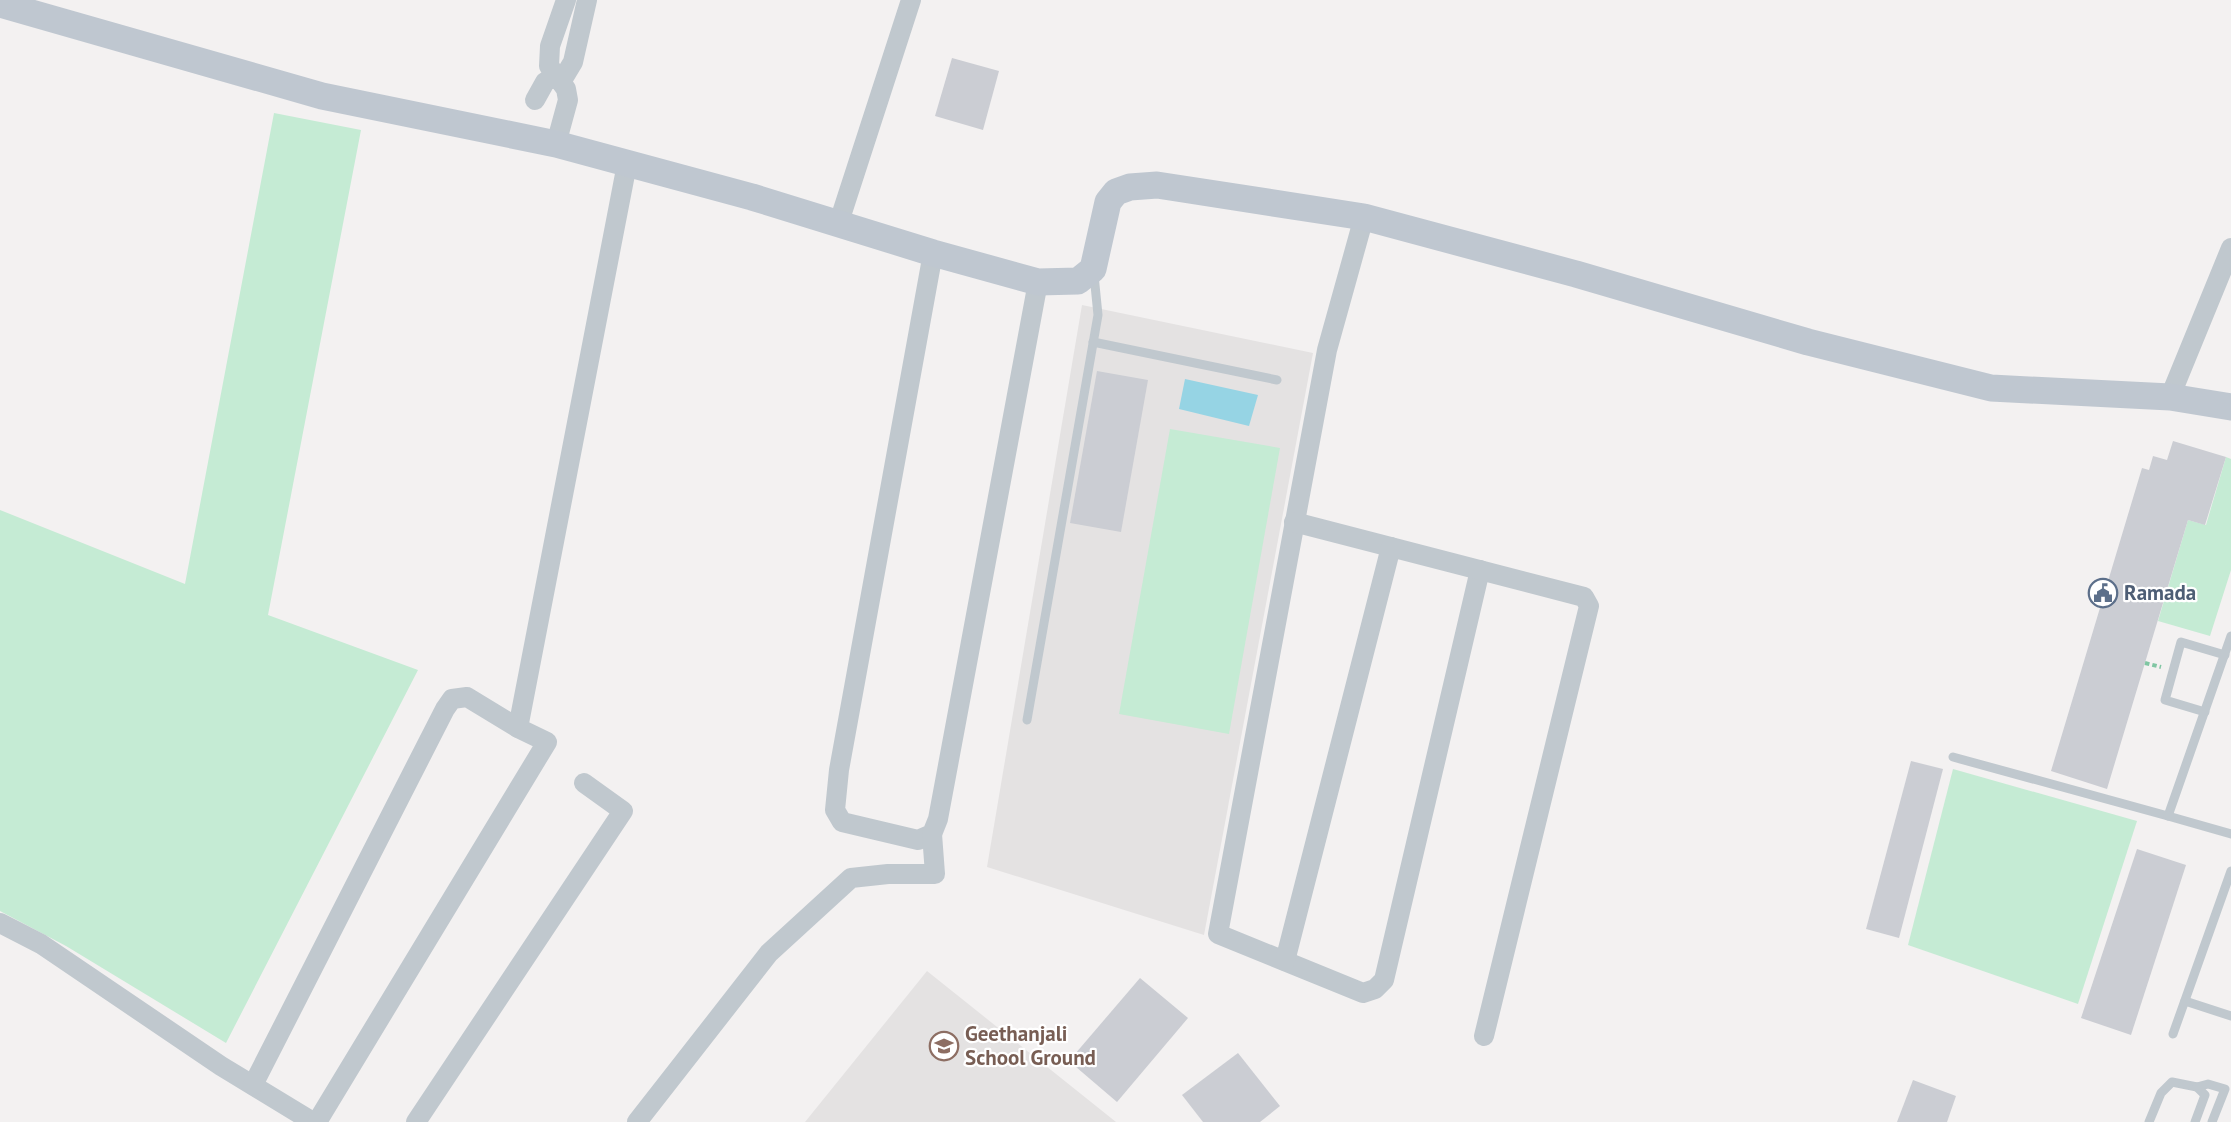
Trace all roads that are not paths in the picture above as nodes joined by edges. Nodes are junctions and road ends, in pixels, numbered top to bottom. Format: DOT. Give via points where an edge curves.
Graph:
graph roads {
  1 [pos="566,0"];
  2 [pos="587,0"];
  3 [pos="912,0"];
  4 [pos="11,4"];
  5 [pos="558,79"];
  6 [pos="535,100"];
  7 [pos="556,144"];
  8 [pos="627,164"];
  9 [pos="1364,217"];
  10 [pos="839,222"];
  11 [pos="2231,248"];
  12 [pos="933,253"];
  13 [pos="1093,269"];
  14 [pos="1038,282"];
  15 [pos="1093,342"];
  16 [pos="1277,380"];
  17 [pos="2170,398"];
  18 [pos="2231,407"];
  19 [pos="1294,522"];
  20 [pos="1391,547"];
  21 [pos="1480,570"];
  22 [pos="2231,636"];
  23 [pos="2224,655"];
  24 [pos="2205,712"];
  25 [pos="1027,720"];
  26 [pos="518,728"];
  27 [pos="1953,757"];
  28 [pos="584,783"];
  29 [pos="2168,816"];
  30 [pos="932,834"];
  31 [pos="2231,834"];
  32 [pos="2231,871"];
  33 [pos="0,923"];
  34 [pos="1286,961"];
  35 [pos="2185,1001"];
  36 [pos="2231,1016"];
  37 [pos="2173,1034"];
  38 [pos="1484,1036"];
  39 [pos="253,1085"];
  40 [pos="2197,1087"];
  41 [pos="282,1114"];
  42 [pos="315,1122"];
  43 [pos="416,1122"];
  44 [pos="637,1122"];
  45 [pos="2149,1122"];
  46 [pos="2195,1122"];
  47 [pos="2212,1122"];
  1 -- 5 [label="street" via="550,46 549,66"];
  2 -- 5 [label="street" via="573,62"];
  3 -- 10 [label="street"];
  4 -- 7 [label="street" via="322,96"];
  5 -- 6 [label="street" via="545,82"];
  5 -- 7 [label="street" via="568,99"];
  7 -- 8 [label="street"];
  8 -- 10 [label="street"];
  8 -- 26 [label="street"];
  9 -- 13 [label="street" via="1157,185 1130,186 1116,192 1108,202"];
  9 -- 17 [label="street" via="1808,342 1991,388"];
  9 -- 19 [label="street" via="1327,350"];
  10 -- 12 [label="street"];
  11 -- 17 [label="street"];
  12 -- 14 [label="street"];
  12 -- 30 [label="street" via="838,770 835,810 842,822 901,837 918,840"];
  13 -- 14 [label="street" via="1078,281"];
  13 -- 15 [label="lane" via="1098,315"];
  14 -- 30 [label="street" via="938,819"];
  15 -- 16 [label="lane"];
  15 -- 25 [label="lane"];
  17 -- 18 [label="street"];
  19 -- 20 [label="street"];
  19 -- 34 [label="street" via="1218,934"];
  20 -- 21 [label="street"];
  20 -- 34 [label="street"];
  21 -- 34 [label="street" via="1384,980 1363,993"];
  21 -- 38 [label="street" via="1584,597 1589,606"];
  22 -- 23 [label="lane"];
  23 -- 24 [label="lane"];
  23 -- 24 [label="lane" via="2181,642 2165,700"];
  24 -- 29 [label="lane"];
  26 -- 39 [label="street" via="467,698 453,699 445,709"];
  26 -- 42 [label="street" via="547,742"];
  27 -- 29 [label="lane"];
  28 -- 43 [label="street" via="623,811"];
  29 -- 31 [label="lane"];
  30 -- 44 [label="street" via="935,874 851,878 769,953"];
  32 -- 35 [label="lane"];
  33 -- 39 [label="street" via="41,944"];
  35 -- 36 [label="lane"];
  35 -- 37 [label="lane"];
  39 -- 41 [label="street"];
  40 -- 45 [label="lane" via="2172,1082 2166,1085"];
  40 -- 46 [label="lane" via="2205,1095"];
  40 -- 47 [label="lane" via="2208,1084 2225,1089"];
  41 -- 42 [label="street"];
}
